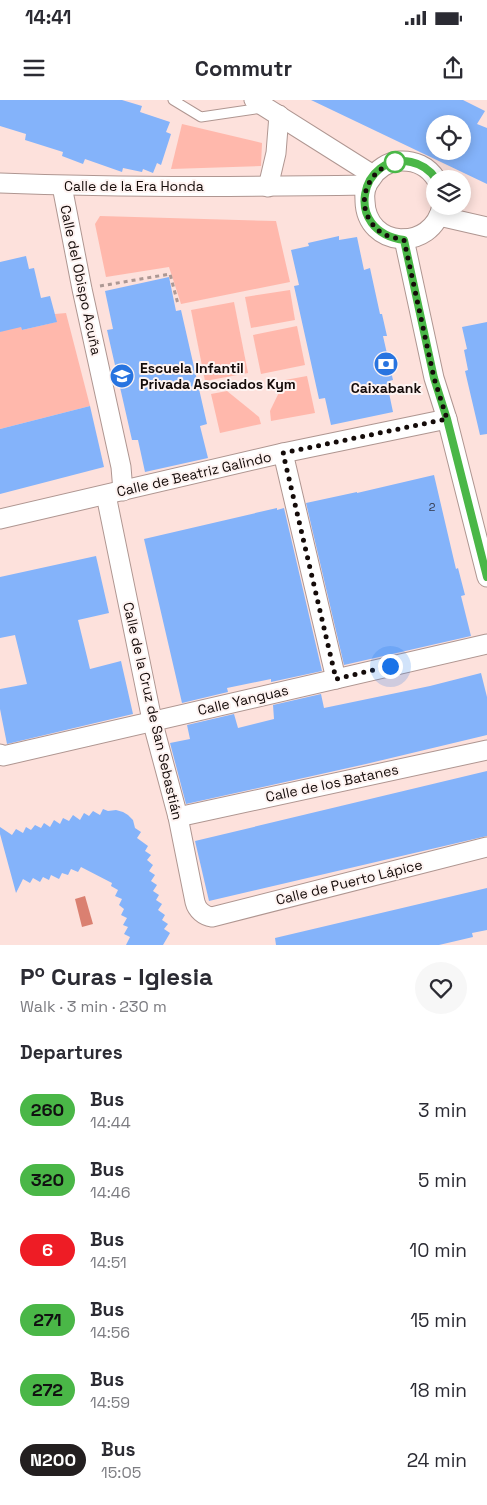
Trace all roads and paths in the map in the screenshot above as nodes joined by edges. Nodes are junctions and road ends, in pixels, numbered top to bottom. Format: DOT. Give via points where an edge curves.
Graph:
graph roads {
  1 [pos="173,100"];
  2 [pos="266,107"];
  3 [pos="428,170"];
  4 [pos="370,180"];
  5 [pos="0,183"];
  6 [pos="62,186"];
  7 [pos="268,187"];
  8 [pos="439,215"];
  9 [pos="452,215"];
  10 [pos="487,227"];
  11 [pos="404,240"];
  12 [pos="82,289"];
  13 [pos="178,304"];
  14 [pos="447,419"];
  15 [pos="283,453"];
  16 [pos="114,493"];
  17 [pos="0,519"];
  18 [pos="487,577"];
  19 [pos="487,644"];
  20 [pos="336,679"];
  21 [pos="152,720"];
  22 [pos="487,750"];
  23 [pos="0,754"];
  24 [pos="178,817"];
  25 [pos="487,847"];
  26 [pos="212,917"];
  1 -- 2 [label="lane" via="201,117"];
  2 -- 4 [label="street"];
  2 -- 7 [label="street" via="276,153"];
  3 -- 4 [label="street" via="404,161 387,164"];
  4 -- 7 [label="street, Calle de la Era Honda"];
  4 -- 11 [label="street" via="364,195 368,217 383,234"];
  5 -- 6 [label="street, Calle de la Era Honda"];
  6 -- 7 [label="street, Calle de la Era Honda"];
  6 -- 12 [label="street, Calle del Obispo Acuña"];
  8 -- 11 [label="street" via="425,233"];
  9 -- 10 [label="street"];
  11 -- 14 [label="street" via="434,378"];
  12 -- 13 [label="path" via="170,274"];
  12 -- 16 [label="street, Calle del Obispo Acuña" via="121,468"];
  14 -- 15 [label="street, Calle de Beatriz Galindo"];
  14 -- 18 [label="street"];
  15 -- 16 [label="street, Calle de Beatriz Galindo"];
  15 -- 20 [label="street"];
  16 -- 17 [label="street, Calle de Beatriz Galindo"];
  16 -- 21 [label="street, Calle de la Cruz de San Sebastián"];
  19 -- 20 [label="street, Calle Yanguas"];
  20 -- 21 [label="street, Calle Yanguas"];
  21 -- 23 [label="street, Calle Yanguas" via="4,756"];
  21 -- 24 [label="street, Calle de la Cruz de San Sebastián"];
  22 -- 24 [label="street, Calle de los Batanes"];
  24 -- 26 [label="street, Calle de la Cruz de San Sebastián" via="196,907 207,917"];
  25 -- 26 [label="street, Calle de Puerto Lápice"];
}
